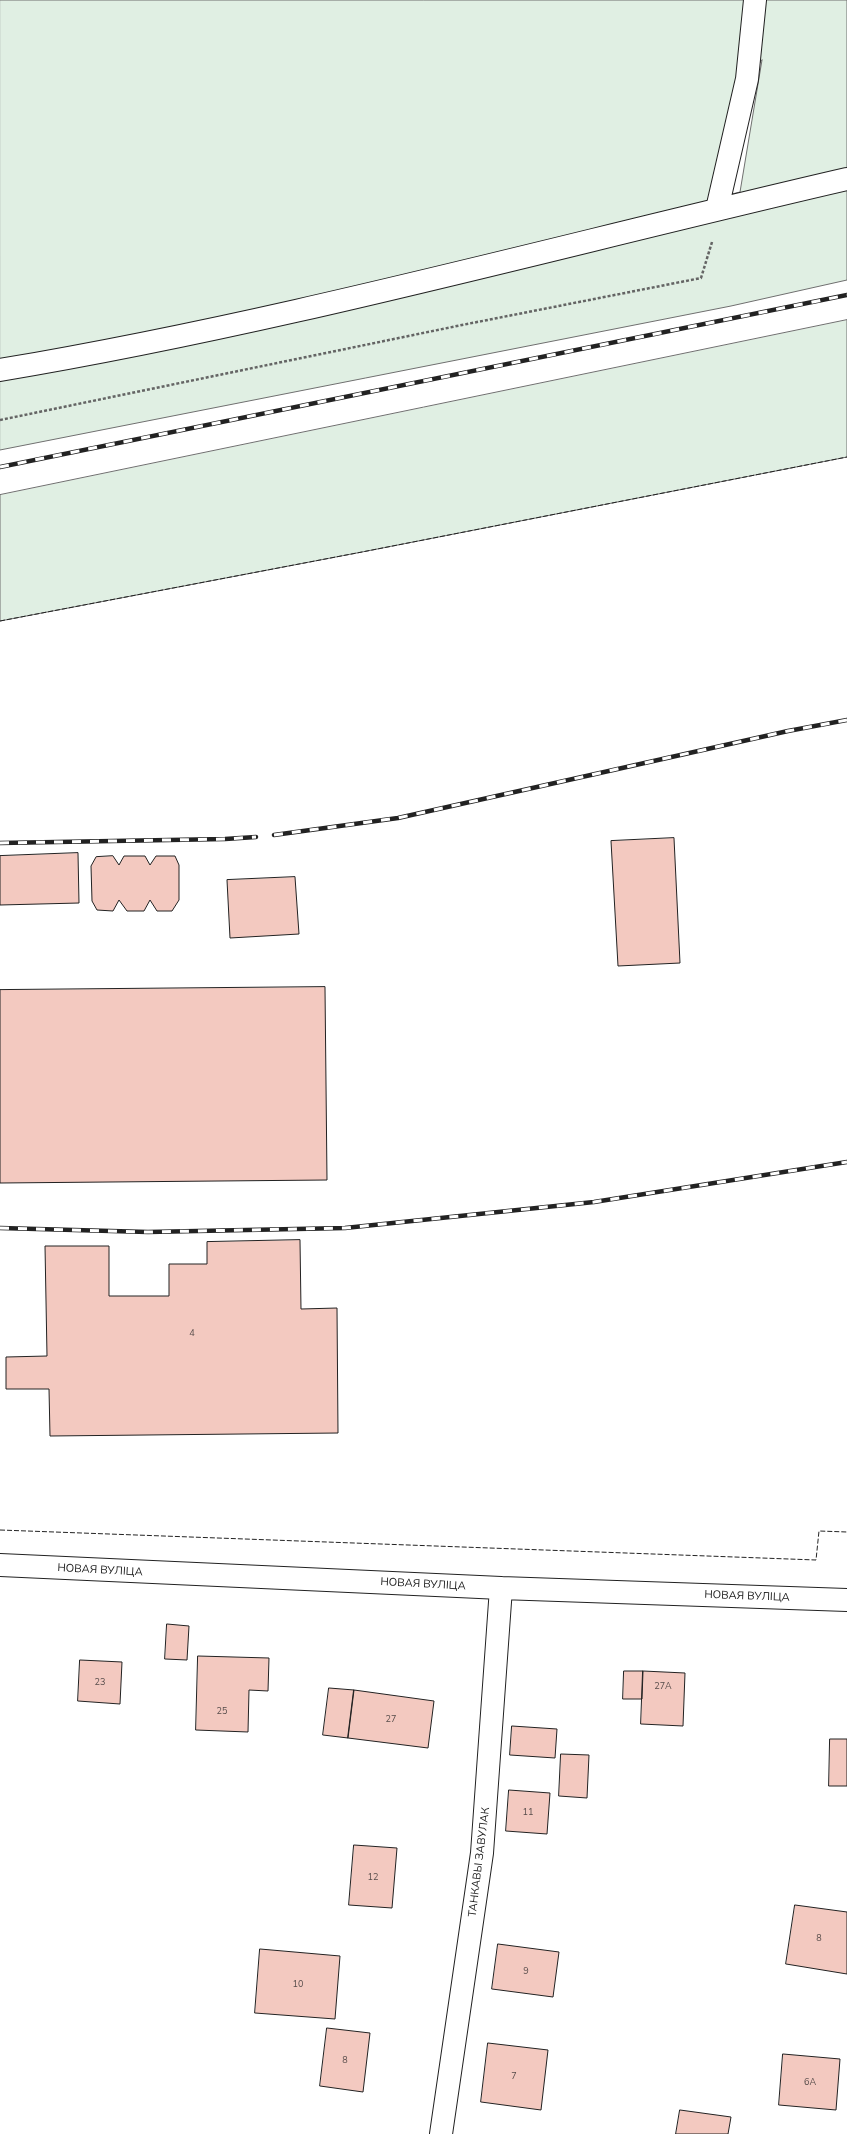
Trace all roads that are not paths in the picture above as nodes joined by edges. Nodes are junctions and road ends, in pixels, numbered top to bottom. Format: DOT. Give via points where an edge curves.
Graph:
graph roads {
  1 [pos="755,0"];
  2 [pos="847,179"];
  3 [pos="717,209"];
  4 [pos="0,370"];
  5 [pos="0,1565"];
  6 [pos="501,1588"];
  7 [pos="847,1600"];
  8 [pos="441,2134"];
  1 -- 3 [label="street" via="747,79"];
  2 -- 3 [label="street"];
  3 -- 4 [label="street" via="470,271 101,353"];
  5 -- 6 [label="street, НОВАЯ ВУЛІЦА"];
  6 -- 7 [label="street, НОВАЯ ВУЛІЦА"];
  6 -- 8 [label="street, ТАНКАВЫ ЗАВУЛАК" via="482,1853"];
}
